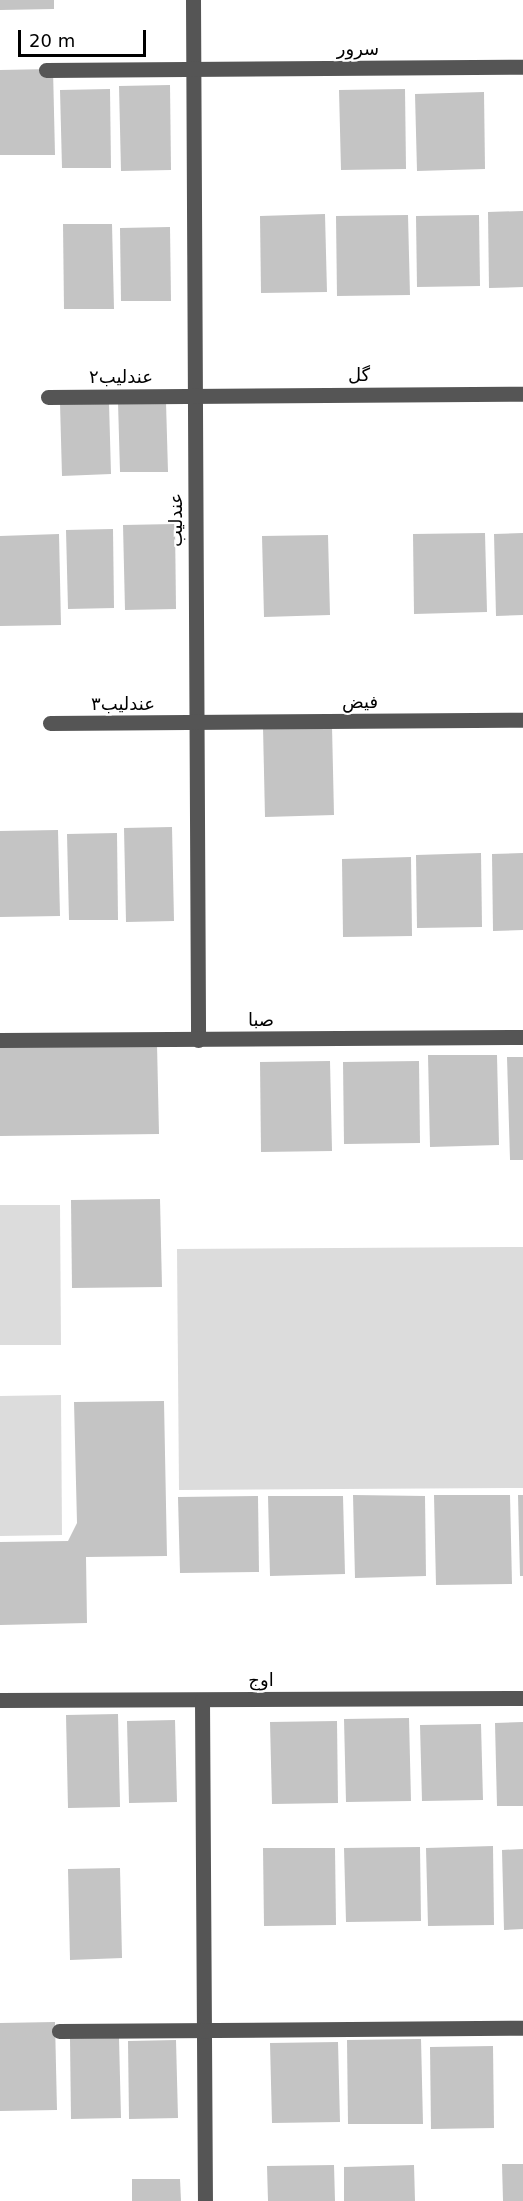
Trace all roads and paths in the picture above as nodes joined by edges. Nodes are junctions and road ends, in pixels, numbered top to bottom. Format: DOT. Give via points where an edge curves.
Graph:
graph roads {
  1 [pos="193,0"];
  2 [pos="523,67"];
  3 [pos="46,70"];
  4 [pos="193,70"];
  5 [pos="523,394"];
  6 [pos="195,396"];
  7 [pos="48,397"];
  8 [pos="523,720"];
  9 [pos="50,723"];
  10 [pos="197,723"];
  11 [pos="523,1037"];
  12 [pos="0,1040"];
  13 [pos="198,1040"];
  14 [pos="523,1698"];
  15 [pos="202,1700"];
  16 [pos="0,1701"];
  17 [pos="523,2028"];
  18 [pos="204,2030"];
  19 [pos="59,2031"];
  20 [pos="205,2201"];
  1 -- 4 [label="street, عندلیب"];
  2 -- 4 [label="street, سرور"];
  3 -- 4 [label="street, سرور"];
  4 -- 6 [label="street, عندلیب"];
  5 -- 6 [label="street, گل"];
  6 -- 7 [label="street, عندلیب۲"];
  6 -- 10 [label="street, عندلیب"];
  8 -- 10 [label="street, فیض"];
  9 -- 10 [label="street, عندلیب۳"];
  10 -- 13 [label="street, عندلیب"];
  11 -- 13 [label="street, صبا"];
  12 -- 13 [label="street, صبا"];
  14 -- 15 [label="street, اوج"];
  15 -- 16 [label="street, اوج"];
  15 -- 18 [label="street"];
  17 -- 18 [label="street"];
  18 -- 19 [label="street"];
  18 -- 20 [label="street"];
}
